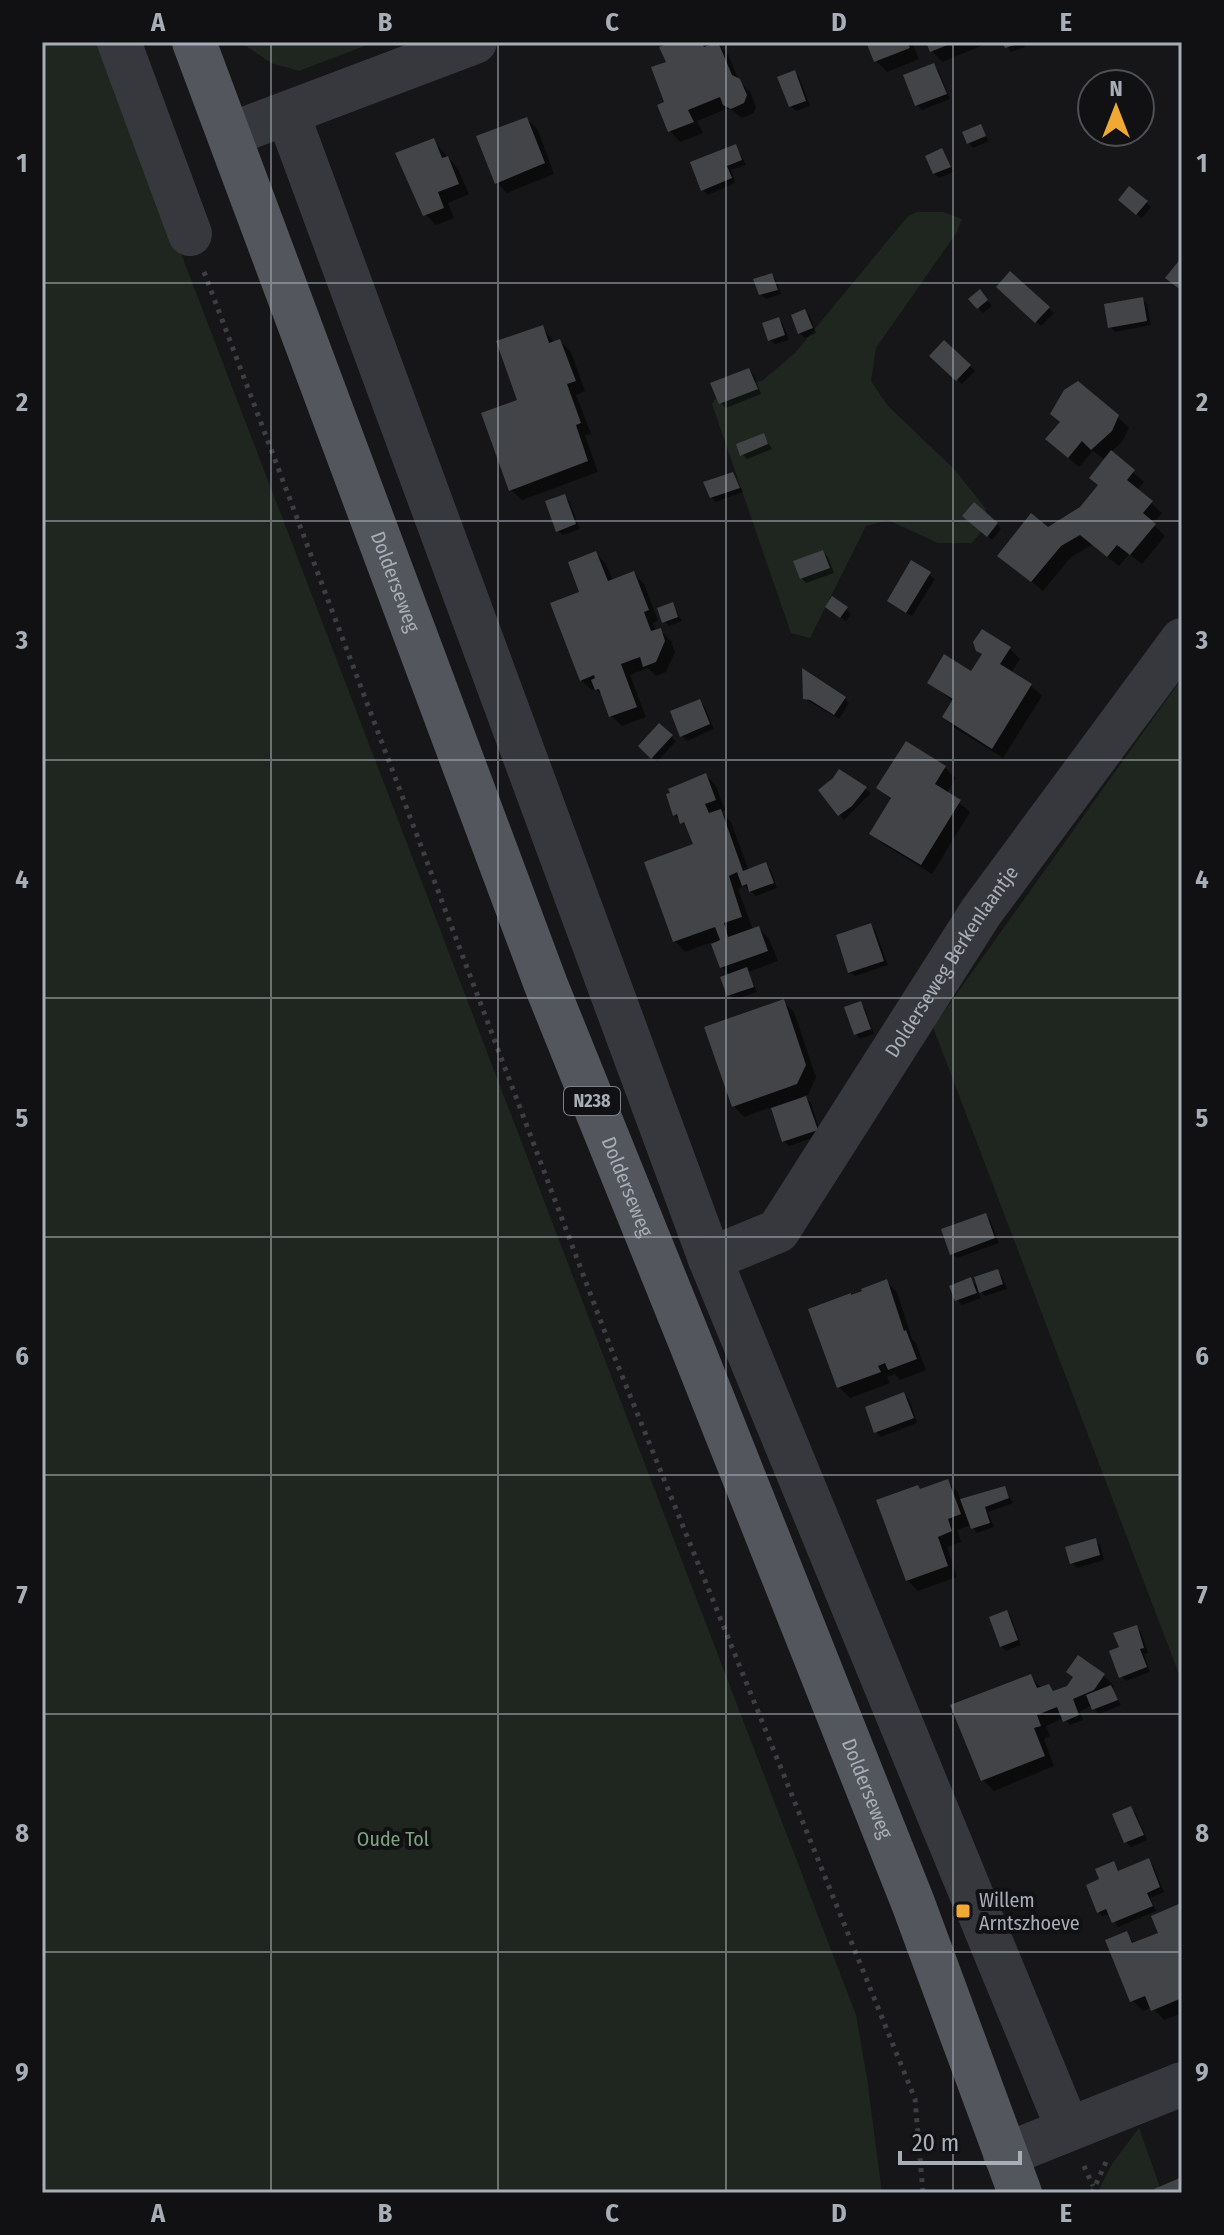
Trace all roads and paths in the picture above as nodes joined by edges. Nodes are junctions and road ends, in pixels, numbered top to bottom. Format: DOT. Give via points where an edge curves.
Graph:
graph roads {
  1 [pos="119,42"];
  2 [pos="194,42"];
  3 [pos="475,42"];
  4 [pos="288,115"];
  5 [pos="229,135"];
  6 [pos="190,234"];
  7 [pos="1182,640"];
  8 [pos="710,1259"];
  9 [pos="1182,2084"];
  10 [pos="1068,2129"];
  11 [pos="1012,2174"];
  12 [pos="923,2193"];
  1 -- 6 [label="street"];
  2 -- 5 [label="main road, Dolderseweg / N238"];
  3 -- 4 [label="street"];
  4 -- 5 [label="street"];
  4 -- 8 [label="street"];
  5 -- 11 [label="main road, Dolderseweg / N238" via="546,985 907,1888"];
  6 -- 12 [label="path" via="612,1351 915,2099"];
  7 -- 8 [label="street, Dolderseweg Berkenlaantje" via="981,912 778,1231"];
  8 -- 10 [label="street"];
  9 -- 10 [label="street"];
  10 -- 11 [label="street"];
}
